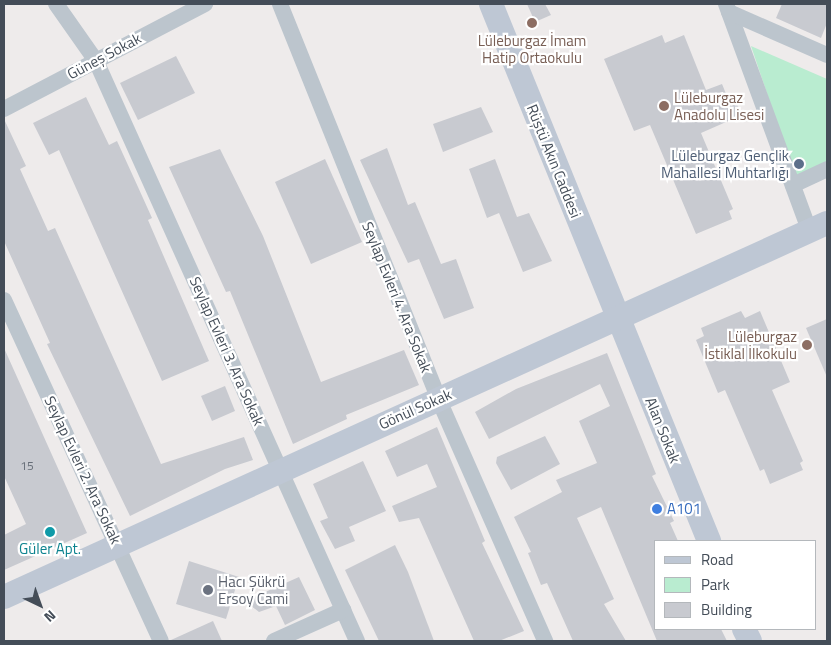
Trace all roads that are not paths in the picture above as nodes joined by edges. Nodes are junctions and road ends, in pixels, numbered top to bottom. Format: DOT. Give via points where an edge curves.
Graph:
graph roads {
  1 [pos="56,4"];
  2 [pos="205,4"];
  3 [pos="280,4"];
  4 [pos="491,4"];
  5 [pos="728,8"];
  6 [pos="827,55"];
  7 [pos="96,61"];
  8 [pos="4,109"];
  9 [pos="827,169"];
  10 [pos="793,185"];
  11 [pos="818,226"];
  12 [pos="4,300"];
  13 [pos="617,318"];
  14 [pos="438,398"];
  15 [pos="280,469"];
  16 [pos="709,540"];
  17 [pos="117,544"];
  18 [pos="4,597"];
  19 [pos="343,610"];
  20 [pos="161,641"];
  21 [pos="274,641"];
  22 [pos="356,641"];
  23 [pos="545,641"];
  1 -- 7 [label="street, Seylap Evleri 3. Ara Sokak"];
  2 -- 7 [label="street, Güneş Sokak"];
  3 -- 14 [label="street, Seylap Evleri 4. Ara Sokak"];
  4 -- 13 [label="street, Rüştü Akın Caddesi"];
  5 -- 6 [label="street"];
  5 -- 10 [label="street"];
  7 -- 8 [label="street, Güneş Sokak"];
  7 -- 15 [label="street, Seylap Evleri 3. Ara Sokak"];
  9 -- 10 [label="street"];
  10 -- 11 [label="street"];
  11 -- 13 [label="street, Gönül Sokak"];
  12 -- 17 [label="street, Seylap Evleri 2. Ara Sokak"];
  13 -- 14 [label="street, Gönül Sokak"];
  13 -- 16 [label="street, Alan Sokak"];
  14 -- 15 [label="street, Gönül Sokak"];
  14 -- 23 [label="street, Seylap Evleri 4. Ara Sokak"];
  15 -- 17 [label="street, Gönül Sokak"];
  15 -- 19 [label="street, Seylap Evleri 3. Ara Sokak"];
  17 -- 18 [label="street, Gönül Sokak"];
  17 -- 20 [label="street, Seylap Evleri 2. Ara Sokak"];
  19 -- 21 [label="street"];
  19 -- 22 [label="street, Seylap Evleri 3. Ara Sokak"];
}
